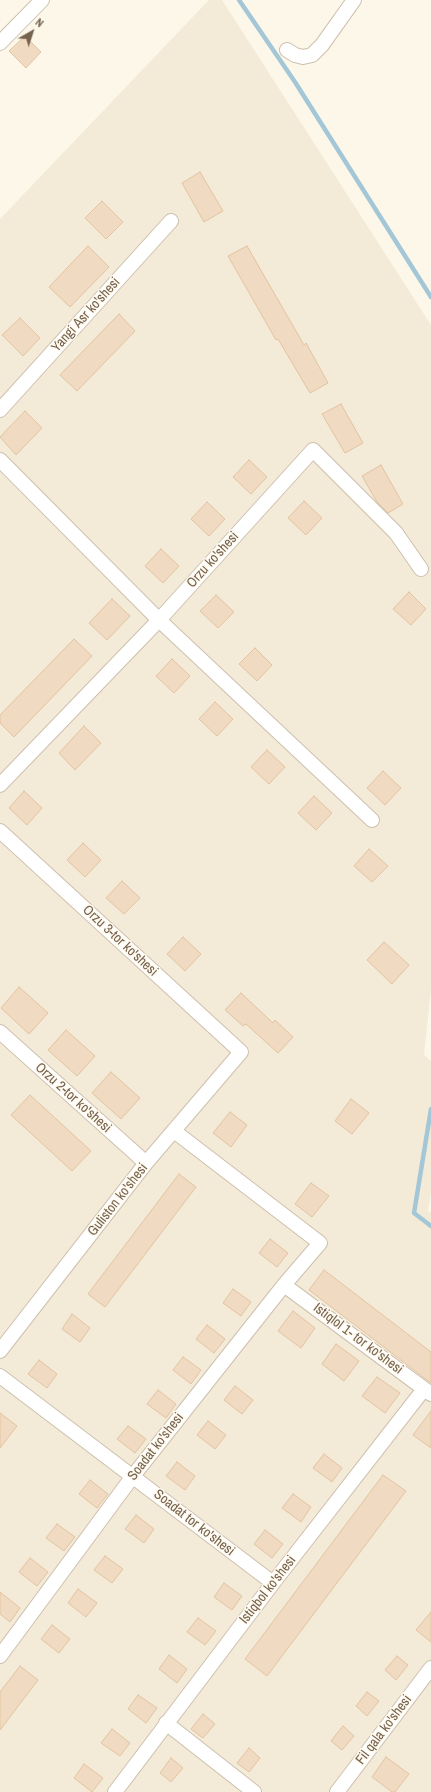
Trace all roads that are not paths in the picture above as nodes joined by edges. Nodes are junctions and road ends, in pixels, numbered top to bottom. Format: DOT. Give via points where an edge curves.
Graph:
graph roads {
  1 [pos="42,0"];
  2 [pos="354,0"];
  3 [pos="0,43"];
  4 [pos="287,50"];
  5 [pos="172,221"];
  6 [pos="0,410"];
  7 [pos="0,460"];
  8 [pos="421,569"];
  9 [pos="160,620"];
  10 [pos="0,785"];
  11 [pos="372,820"];
  12 [pos="0,831"];
  13 [pos="0,1032"];
  14 [pos="241,1052"];
  15 [pos="174,1131"];
  16 [pos="146,1163"];
  17 [pos="284,1284"];
  18 [pos="0,1351"];
  19 [pos="0,1376"];
  20 [pos="427,1392"];
  21 [pos="133,1476"];
  22 [pos="273,1583"];
  23 [pos="0,1656"];
  24 [pos="431,1668"];
  25 [pos="166,1723"];
  26 [pos="115,1792"];
  27 [pos="254,1792"];
  28 [pos="337,1792"];
  1 -- 3 [label="street"];
  2 -- 4 [label="street" via="322,45 312,54 303,57"];
  5 -- 6 [label="street, Yangi Asr ko'shesi"];
  7 -- 9 [label="street"];
  8 -- 9 [label="street, Orzu ko'shesi" via="396,533 313,450"];
  9 -- 10 [label="street, Orzu ko'shesi"];
  9 -- 11 [label="street"];
  12 -- 14 [label="street, Orzu 3-tor ko'shesi"];
  13 -- 16 [label="street, Orzu 2-tor ko'shesi"];
  14 -- 15 [label="street, Guliston ko'shesi"];
  15 -- 16 [label="street, Guliston ko'shesi"];
  15 -- 17 [label="street, Soadat ko'shesi" via="320,1243"];
  16 -- 18 [label="street, Guliston ko'shesi"];
  17 -- 20 [label="street, Istiqlol 1- tor ko'shesi"];
  17 -- 21 [label="street, Soadat ko'shesi"];
  19 -- 21 [label="street, Soadat tor ko'shesi"];
  20 -- 22 [label="street, Istiqbol ko'shesi"];
  21 -- 22 [label="street, Soadat tor ko'shesi"];
  21 -- 23 [label="street, Soadat ko'shesi"];
  22 -- 25 [label="street, Istiqbol ko'shesi"];
  24 -- 28 [label="street, Fil qala ko'shesi"];
  25 -- 26 [label="street, Istiqbol ko'shesi"];
  25 -- 27 [label="street"];
}
